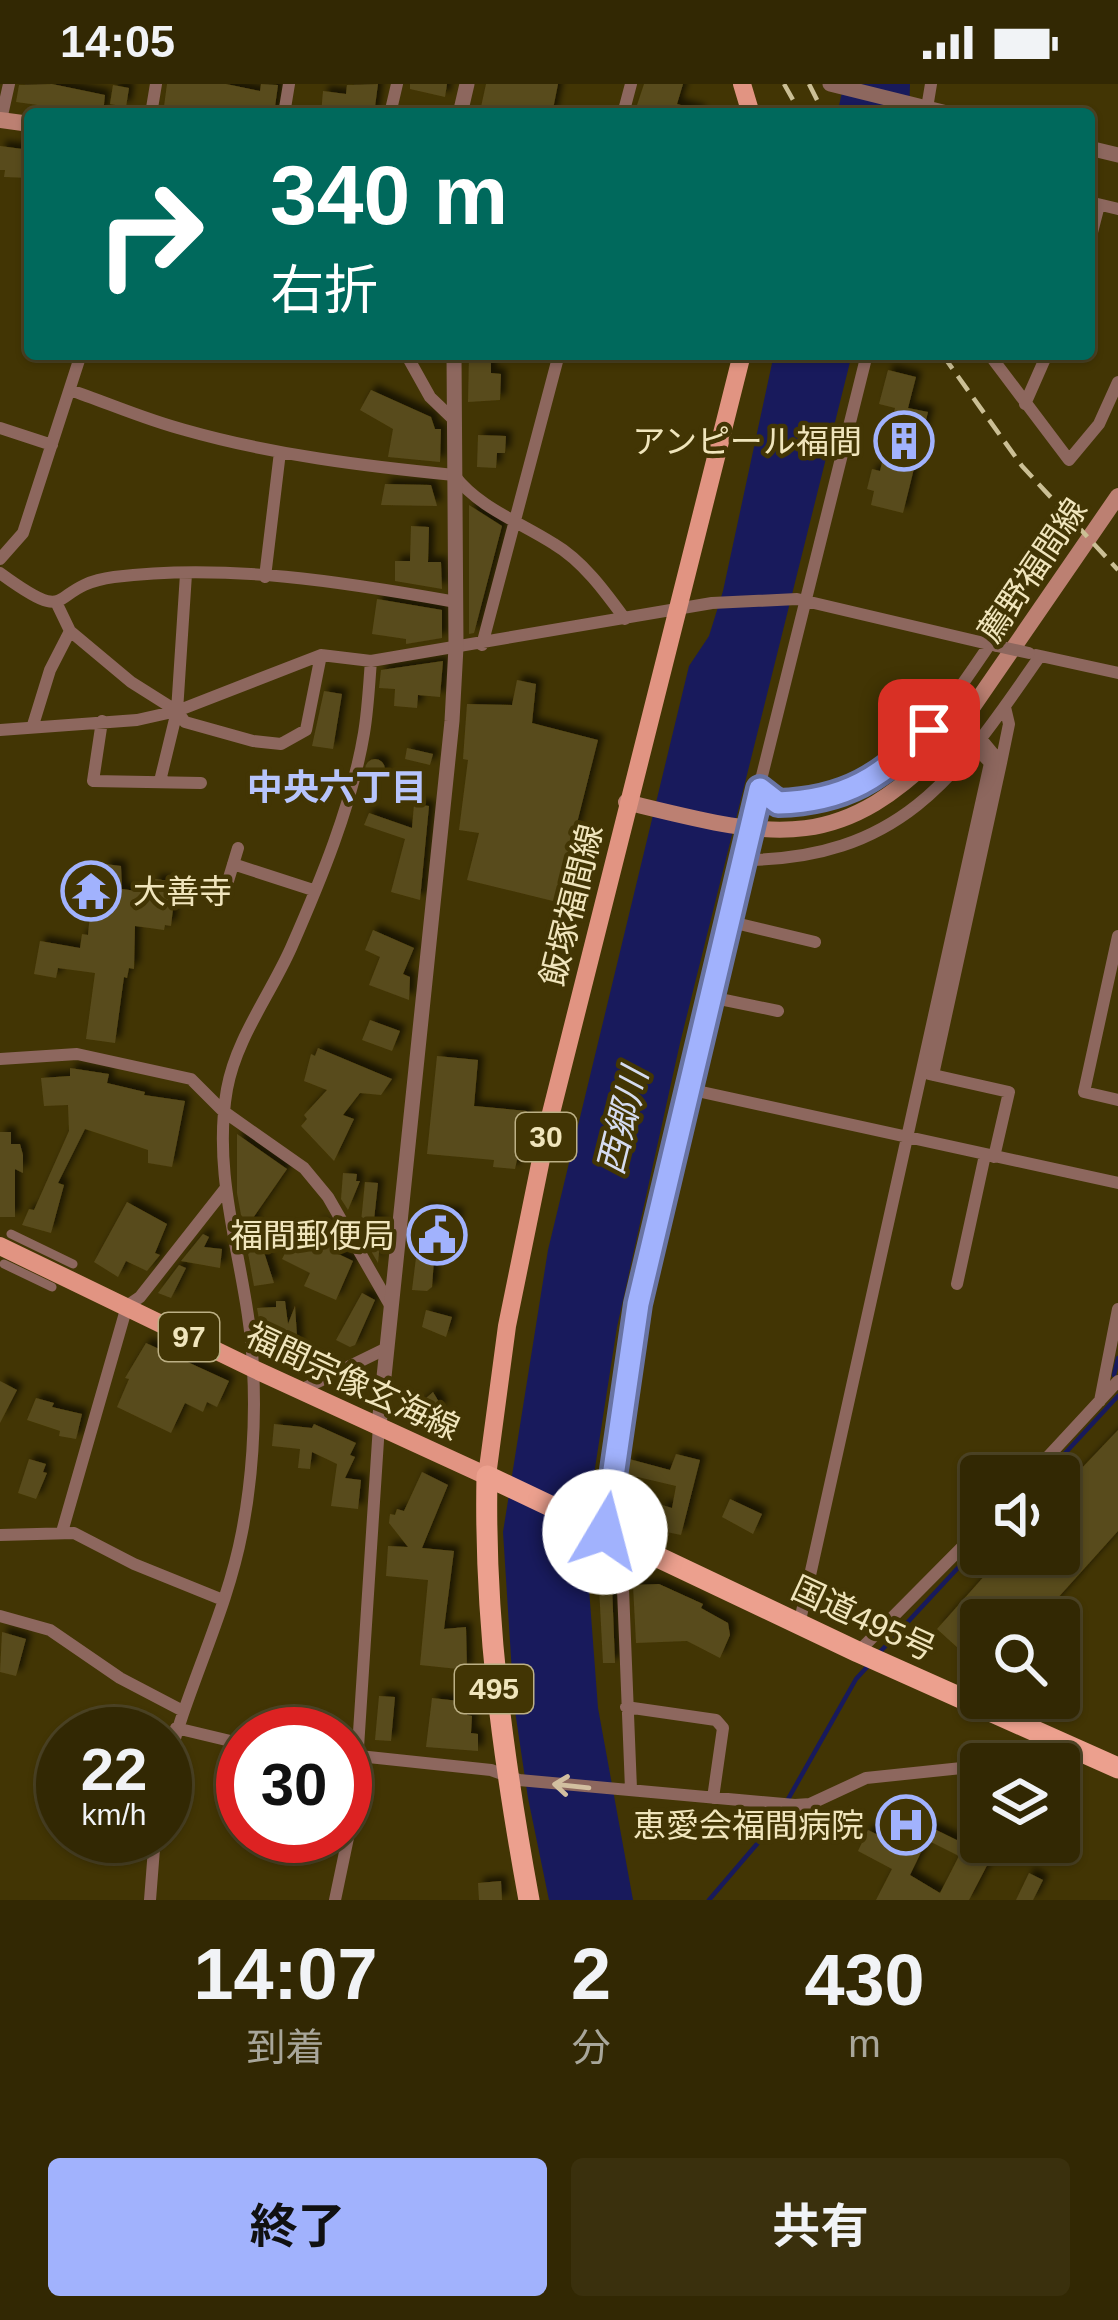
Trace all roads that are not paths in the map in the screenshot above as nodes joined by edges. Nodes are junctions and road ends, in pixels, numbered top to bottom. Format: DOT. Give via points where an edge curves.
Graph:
graph roads {
  1 [pos="9,84"];
  2 [pos="931,84"];
  3 [pos="832,86"];
  4 [pos="922,107"];
  5 [pos="926,108"];
  6 [pos="0,120"];
  7 [pos="79,360"];
  8 [pos="409,360"];
  9 [pos="454,360"];
  10 [pos="557,360"];
  11 [pos="740,360"];
  12 [pos="865,360"];
  13 [pos="993,360"];
  14 [pos="1043,360"];
  15 [pos="1118,382"];
  16 [pos="70,390"];
  17 [pos="1024,404"];
  18 [pos="454,420"];
  19 [pos="0,428"];
  20 [pos="52,445"];
  21 [pos="280,452"];
  22 [pos="454,475"];
  23 [pos="1118,496"];
  24 [pos="514,523"];
  25 [pos="0,559"];
  26 [pos="0,573"];
  27 [pos="186,574"];
  28 [pos="265,577"];
  29 [pos="802,600"];
  30 [pos="456,602"];
  31 [pos="57,604"];
  32 [pos="676,610"];
  33 [pos="626,619"];
  34 [pos="70,631"];
  35 [pos="482,645"];
  36 [pos="993,645"];
  37 [pos="456,647"];
  38 [pos="1034,654"];
  39 [pos="321,655"];
  40 [pos="371,661"];
  41 [pos="1118,673"];
  42 [pos="1005,707"];
  43 [pos="177,711"];
  44 [pos="102,721"];
  45 [pos="33,725"];
  46 [pos="0,730"];
  47 [pos="979,744"];
  48 [pos="1001,763"];
  49 [pos="160,781"];
  50 [pos="201,783"];
  51 [pos="760,789"];
  52 [pos="635,805"];
  53 [pos="742,830"];
  54 [pos="238,848"];
  55 [pos="742,860"];
  56 [pos="233,864"];
  57 [pos="228,881"];
  58 [pos="314,890"];
  59 [pos="727,921"];
  60 [pos="1118,936"];
  61 [pos="815,942"];
  62 [pos="710,997"];
  63 [pos="778,1011"];
  64 [pos="0,1059"];
  65 [pos="928,1074"];
  66 [pos="688,1089"];
  67 [pos="1118,1100"];
  68 [pos="224,1111"];
  69 [pos="908,1137"];
  70 [pos="990,1156"];
  71 [pos="1118,1183"];
  72 [pos="225,1189"];
  73 [pos="5,1248"];
  74 [pos="41,1251"];
  75 [pos="74,1264"];
  76 [pos="29,1276"];
  77 [pos="957,1284"];
  78 [pos="52,1287"];
  79 [pos="391,1305"];
  80 [pos="127,1306"];
  81 [pos="1118,1309"];
  82 [pos="385,1349"];
  83 [pos="254,1369"];
  84 [pos="1118,1381"];
  85 [pos="301,1390"];
  86 [pos="1100,1401"];
  87 [pos="379,1425"];
  88 [pos="1050,1455"];
  89 [pos="492,1479"];
  90 [pos="604,1531"];
  91 [pos="62,1532"];
  92 [pos="0,1535"];
  93 [pos="960,1549"];
  94 [pos="223,1600"];
  95 [pos="0,1616"];
  96 [pos="799,1625"];
  97 [pos="858,1652"];
  98 [pos="174,1707"];
  99 [pos="185,1707"];
  100 [pos="356,1707"];
  101 [pos="626,1707"];
  102 [pos="1062,1741"];
  103 [pos="372,1760"];
  104 [pos="960,1768"];
  105 [pos="1118,1768"];
  106 [pos="512,1777"];
  107 [pos="626,1790"];
  108 [pos="712,1798"];
  109 [pos="152,1863"];
  110 [pos="343,1863"];
  111 [pos="150,1900"];
  112 [pos="335,1900"];
  113 [pos="529,1900"];
  1 -- 6 [label="street"];
  2 -- 4 [label="street"];
  3 -- 4 [label="street"];
  4 -- 5 [label="street"];
  7 -- 16 [label="street"];
  8 -- 18 [label="street" via="430,398"];
  9 -- 18 [label="street"];
  10 -- 24 [label="street"];
  11 -- 32 [label="main road, 飯塚福間線 / 30"];
  12 -- 29 [label="street"];
  13 -- 17 [label="street"];
  14 -- 17 [label="street"];
  15 -- 17 [label="street" via="1099,424 1069,460"];
  16 -- 20 [label="street"];
  16 -- 21 [label="street" via="184,430"];
  18 -- 22 [label="street"];
  19 -- 20 [label="street"];
  20 -- 25 [label="street" via="23,533"];
  21 -- 22 [label="street"];
  21 -- 28 [label="street"];
  22 -- 24 [label="street"];
  22 -- 30 [label="street"];
  23 -- 53 [label="main road, 薦野福間線" via="982,698 926,766 860,813 823,826"];
  24 -- 33 [label="street" via="565,552"];
  24 -- 35 [label="street"];
  26 -- 31 [label="street"];
  27 -- 28 [label="street"];
  27 -- 31 [label="street" via="100,580"];
  27 -- 43 [label="street"];
  28 -- 30 [label="street"];
  29 -- 32 [label="street"];
  29 -- 36 [label="street"];
  29 -- 51 [label="street"];
  30 -- 37 [label="street"];
  31 -- 34 [label="street"];
  32 -- 33 [label="street"];
  32 -- 52 [label="main road, 飯塚福間線 / 30"];
  33 -- 35 [label="street"];
  34 -- 43 [label="street"];
  34 -- 45 [label="street"];
  35 -- 37 [label="street"];
  36 -- 38 [label="street, bridge"];
  36 -- 51 [label="street" via="929,730 870,781 801,802 778,803"];
  37 -- 40 [label="street"];
  37 -- 79 [label="street"];
  38 -- 41 [label="street"];
  38 -- 42 [label="street"];
  39 -- 40 [label="street"];
  39 -- 43 [label="street"];
  39 -- 43 [label="street" via="306,730 281,744 185,722"];
  40 -- 58 [label="street" via="364,736"];
  42 -- 47 [label="street"];
  42 -- 48 [label="street"];
  43 -- 44 [label="street"];
  43 -- 49 [label="street"];
  44 -- 45 [label="street"];
  44 -- 49 [label="street" via="93,781"];
  45 -- 46 [label="street"];
  47 -- 48 [label="street"];
  47 -- 55 [label="street" via="891,825 828,853"];
  47 -- 65 [label="street" via="990,763"];
  48 -- 65 [label="street"];
  49 -- 50 [label="street"];
  51 -- 53 [label="street"];
  52 -- 53 [label="main road, 薦野福間線"];
  52 -- 89 [label="main road, 飯塚福間線 / 30" via="548,1124 507,1326"];
  53 -- 55 [label="street"];
  54 -- 56 [label="street"];
  55 -- 59 [label="street"];
  56 -- 57 [label="street"];
  56 -- 58 [label="street"];
  58 -- 68 [label="street" via="246,1034"];
  59 -- 61 [label="street"];
  59 -- 62 [label="street"];
  60 -- 67 [label="street" via="1084,1092"];
  62 -- 63 [label="street"];
  62 -- 66 [label="street"];
  64 -- 68 [label="street" via="77,1054 191,1078"];
  65 -- 69 [label="street"];
  65 -- 70 [label="street" via="1009,1092"];
  66 -- 69 [label="street"];
  66 -- 90 [label="street" via="638,1304"];
  68 -- 72 [label="street"];
  68 -- 79 [label="street" via="316,1183"];
  69 -- 70 [label="street"];
  69 -- 96 [label="street"];
  70 -- 71 [label="street"];
  70 -- 77 [label="street"];
  72 -- 80 [label="street"];
  72 -- 83 [label="street"];
  73 -- 74 [label="street"];
  73 -- 76 [label="street"];
  73 -- 80 [label="main road, 福間宗像玄海線 / 97"];
  74 -- 75 [label="street"];
  74 -- 76 [label="street"];
  76 -- 78 [label="street"];
  79 -- 82 [label="street"];
  80 -- 83 [label="main road, 福間宗像玄海線 / 97"];
  80 -- 91 [label="street"];
  81 -- 86 [label="street"];
  82 -- 85 [label="street"];
  82 -- 87 [label="street"];
  83 -- 85 [label="main road, 福間宗像玄海線 / 97"];
  83 -- 94 [label="street" via="242,1532"];
  84 -- 86 [label="street"];
  85 -- 87 [label="main road, 福間宗像玄海線 / 97"];
  86 -- 88 [label="street"];
  87 -- 89 [label="main road, 福間宗像玄海線 / 97"];
  87 -- 100 [label="street"];
  89 -- 90 [label="highway, 国道495号"];
  89 -- 106 [label="highway, 495" via="488,1626"];
  90 -- 96 [label="highway, 国道495号"];
  90 -- 101 [label="street"];
  91 -- 92 [label="street"];
  91 -- 94 [label="street"];
  93 -- 97 [label="street"];
  94 -- 99 [label="street"];
  95 -- 98 [label="street" via="50,1630"];
  96 -- 97 [label="highway, 国道495号"];
  97 -- 102 [label="highway, 国道495号"];
  101 -- 107 [label="street"];
  101 -- 108 [label="street" via="723,1727"];
  102 -- 105 [label="highway, 国道495号"];
  103 -- 106 [label="street"];
  104 -- 108 [label="street" via="866,1778 810,1804"];
  107 -- 106 [label="street, one-way"];
  106 -- 113 [label="highway, 495"];
  107 -- 108 [label="street"];
  109 -- 111 [label="street"];
  110 -- 112 [label="street"];
}
